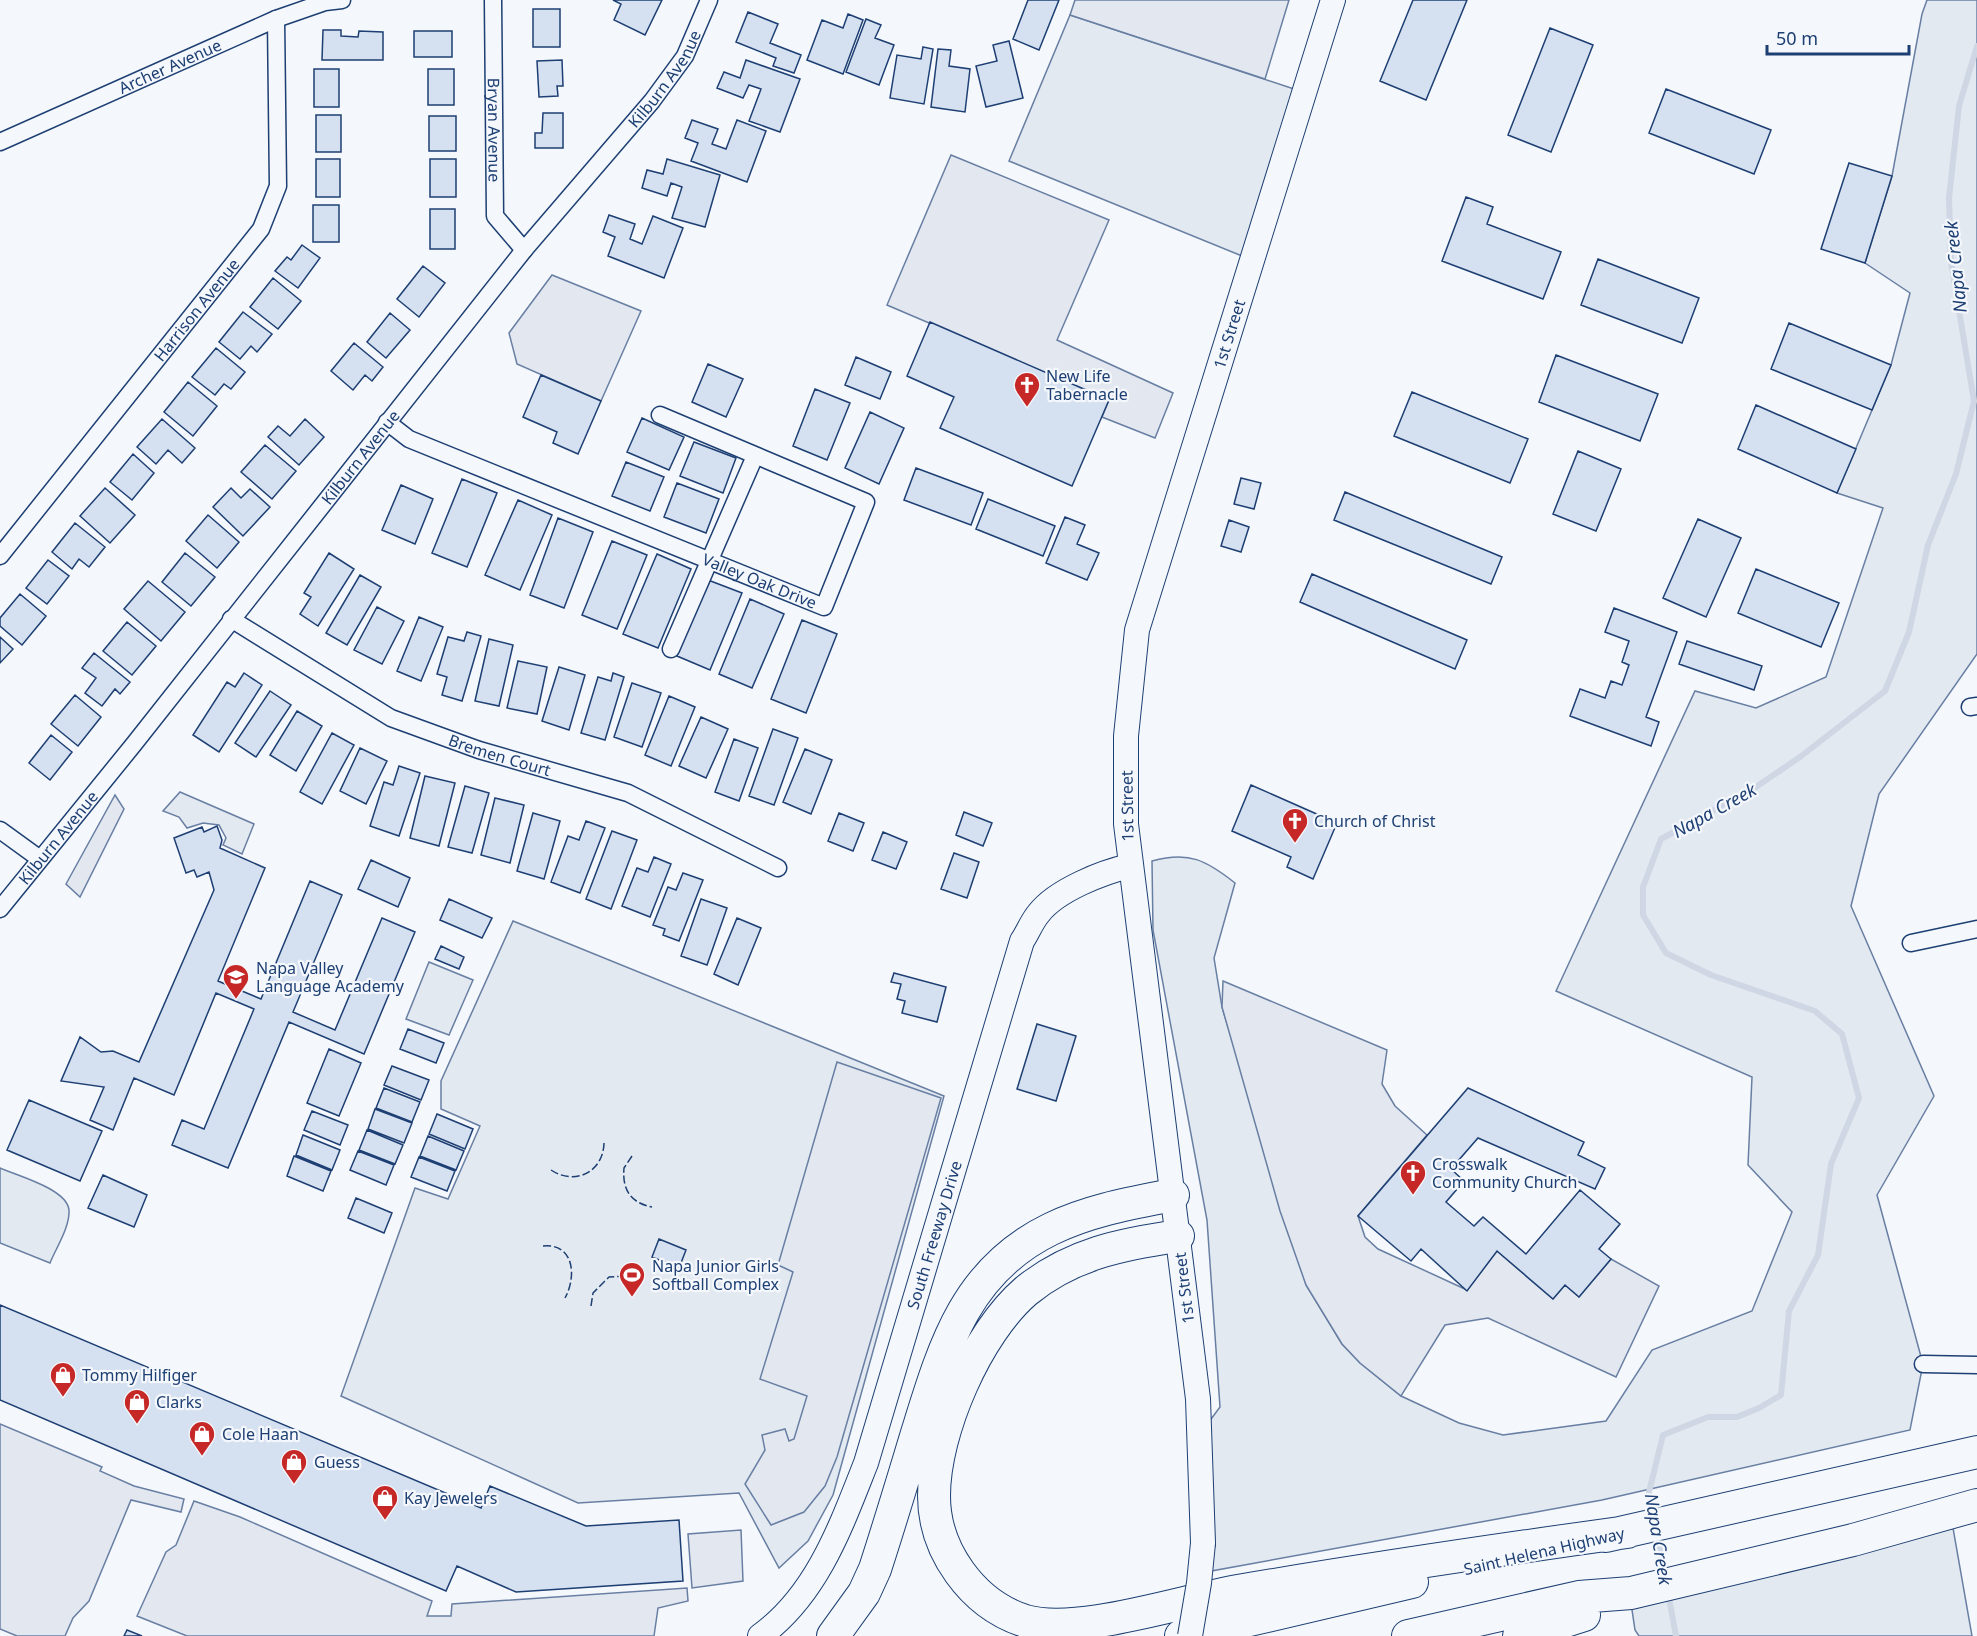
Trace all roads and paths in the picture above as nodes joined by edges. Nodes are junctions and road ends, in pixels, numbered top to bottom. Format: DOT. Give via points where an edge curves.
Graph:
graph roads {
  1 [pos="342,0"];
  2 [pos="493,0"];
  3 [pos="709,0"];
  4 [pos="1333,0"];
  5 [pos="276,19"];
  6 [pos="0,142"];
  7 [pos="524,250"];
  8 [pos="660,415"];
  9 [pos="387,422"];
  10 [pos="754,456"];
  11 [pos="6,537"];
  12 [pos="0,556"];
  13 [pos="709,559"];
  14 [pos="231,619"];
  15 [pos="671,649"];
  16 [pos="0,830"];
  17 [pos="40,859"];
  18 [pos="1130,866"];
  19 [pos="778,868"];
  20 [pos="0,909"];
  21 [pos="1977,929"];
  22 [pos="1911,943"];
  23 [pos="1173,1195"];
  24 [pos="1178,1236"];
  25 [pos="1923,1364"];
  26 [pos="1977,1365"];
  27 [pos="1977,1452"];
  28 [pos="1977,1505"];
  29 [pos="1627,1532"];
  30 [pos="1632,1593"];
  31 [pos="760,1636"];
  32 [pos="833,1636"];
  33 [pos="1181,1636"];
  34 [pos="1190,1636"];
  35 [pos="1408,1636"];
  36 [pos="1519,1636"];
  1 -- 5 [label="street, Archer Avenue"];
  2 -- 7 [label="street, Bryan Avenue" via="495,216"];
  3 -- 7 [label="street, Kilburn Avenue" via="685,56 652,101"];
  4 -- 18 [label="main road, 1st Street" via="1137,630 1126,736"];
  5 -- 6 [label="street, Archer Avenue"];
  5 -- 11 [label="street, Harrison Avenue" via="278,186 261,229"];
  7 -- 9 [label="street, Kilburn Avenue"];
  8 -- 10 [label="street, Valley Oak Drive"];
  9 -- 13 [label="street, Valley Oak Drive" via="409,439"];
  9 -- 14 [label="street, Kilburn Avenue"];
  10 -- 13 [label="street"];
  10 -- 13 [label="street, Valley Oak Drive" via="866,502 824,607"];
  11 -- 12 [label="street, Harrison Avenue"];
  13 -- 15 [label="street"];
  14 -- 17 [label="street, Kilburn Avenue"];
  14 -- 19 [label="street, Bremen Court" via="391,718 470,747 628,793"];
  16 -- 17 [label="street"];
  17 -- 20 [label="street, Kilburn Avenue"];
  18 -- 23 [label="main road, 1st Street"];
  18 -- 31 [label="main road, South Freeway Drive" via="1107,871 1062,894 1040,912 1022,941 866,1463 822,1565 801,1596"];
  21 -- 22 [label="street"];
  23 -- 24 [label="main road, 1st Street"];
  23 -- 32 [label="highway" via="1119,1205 1050,1230 992,1270 971,1296 939,1362 875,1569 864,1593"];
  24 -- 29 [label="highway" via="1091,1253 1056,1269 1025,1292 997,1321 978,1353 944,1439 934,1497 940,1533 954,1564 974,1590 997,1607 1025,1621 1060,1626 1078,1624 1259,1587"];
  24 -- 34 [label="main road, 1st Street, bridge" via="1200,1434 1203,1543"];
  25 -- 26 [label="street"];
  27 -- 29 [label="highway, Saint Helena Highway"];
  28 -- 30 [label="highway" via="1853,1540"];
  29 -- 33 [label="highway, Saint Helena Highway"];
  30 -- 35 [label="highway" via="1579,1597"];
  30 -- 36 [label="highway"];
}
